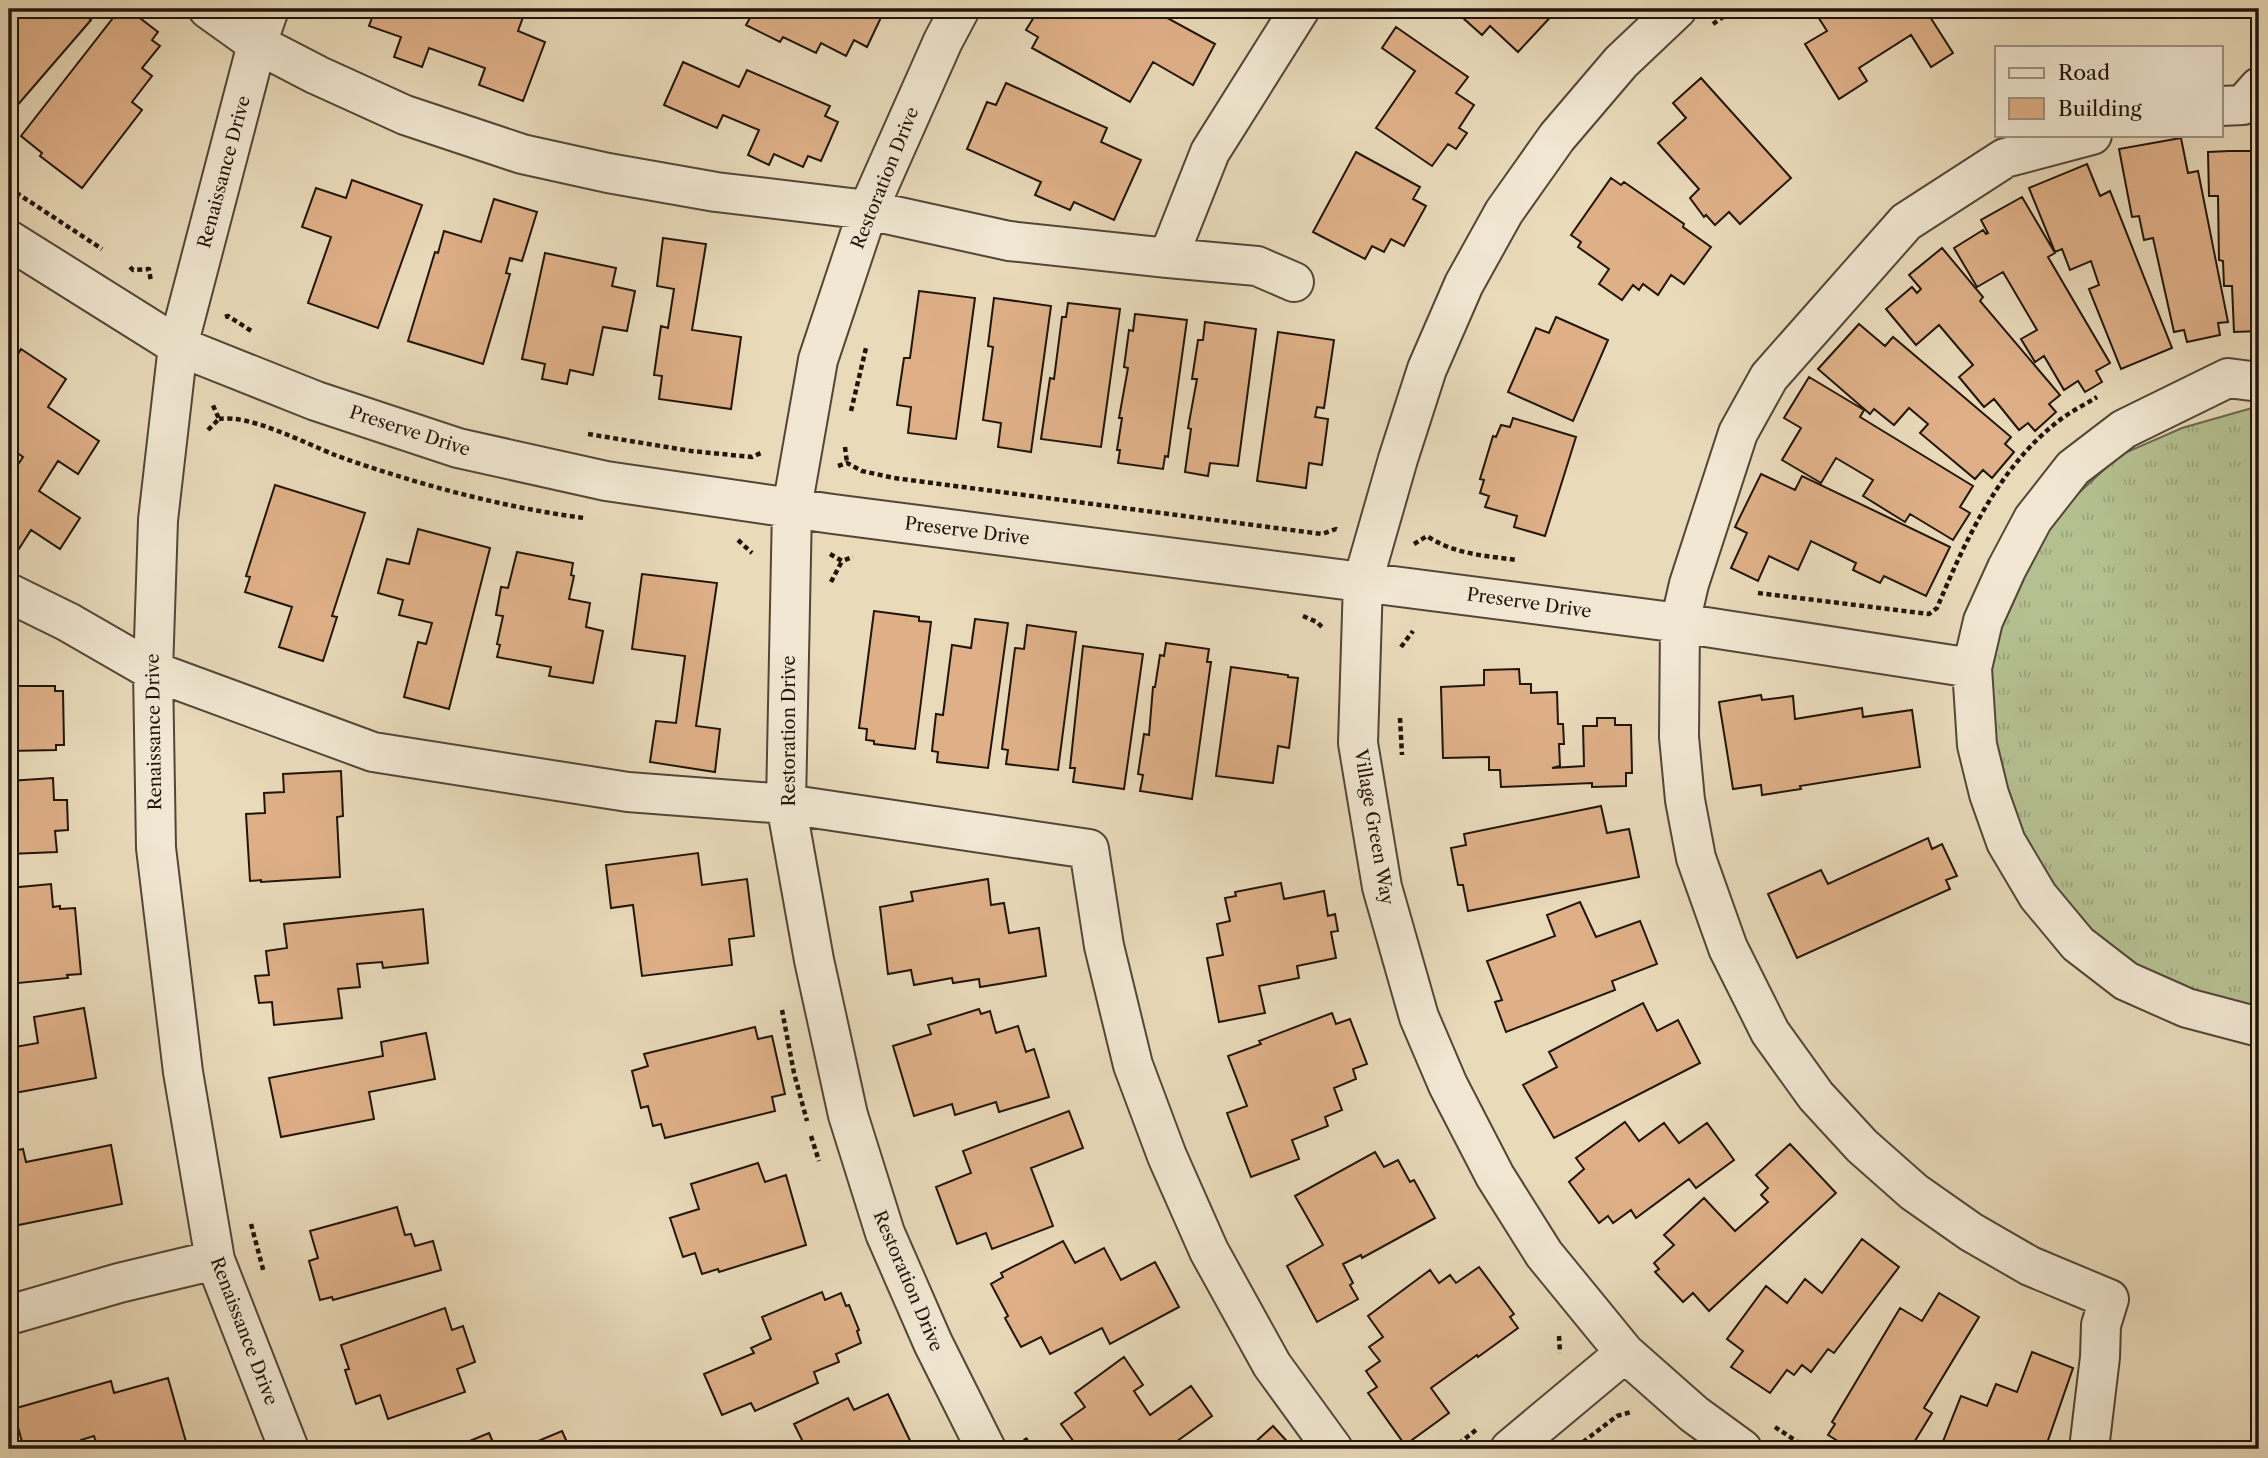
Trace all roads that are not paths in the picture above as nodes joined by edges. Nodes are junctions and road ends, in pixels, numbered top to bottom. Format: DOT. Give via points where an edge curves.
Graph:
graph roads {
  1 [pos="208,9"];
  2 [pos="960,9"];
  3 [pos="1300,9"];
  4 [pos="1691,20"];
  5 [pos="263,26"];
  6 [pos="2259,87"];
  7 [pos="2222,106"];
  8 [pos="2088,136"];
  9 [pos="868,210"];
  10 [pos="9,240"];
  11 [pos="1168,258"];
  12 [pos="1294,282"];
  13 [pos="180,346"];
  14 [pos="2259,382"];
  15 [pos="792,508"];
  16 [pos="1366,566"];
  17 [pos="9,593"];
  18 [pos="1680,623"];
  19 [pos="1972,668"];
  20 [pos="153,671"];
  21 [pos="786,804"];
  22 [pos="2259,1027"];
  23 [pos="215,1260"];
  24 [pos="9,1315"];
  25 [pos="1625,1353"];
  26 [pos="289,1449"];
  27 [pos="986,1449"];
  28 [pos="1333,1449"];
  29 [pos="1510,1449"];
  30 [pos="1742,1449"];
  31 [pos="2089,1449"];
  1 -- 5 [label="street"];
  2 -- 9 [label="street, Restoration Drive"];
  3 -- 11 [label="street" via="1210,152"];
  4 -- 16 [label="street, Village Green Way" via="1621,62 1557,137 1504,212 1464,284 1427,369"];
  5 -- 9 [label="street" via="317,75 405,115 522,154 716,192"];
  5 -- 13 [label="street, Renaissance Drive"];
  6 -- 7 [label="street" via="2243,105"];
  8 -- 18 [label="street" via="2005,158 1906,222 1769,377 1738,433"];
  9 -- 11 [label="street" via="1009,241"];
  9 -- 15 [label="street, Restoration Drive" via="818,360"];
  10 -- 13 [label="street, Preserve Drive"];
  11 -- 12 [label="street" via="1257,266"];
  13 -- 15 [label="street, Preserve Drive" via="316,401 458,448 606,481"];
  13 -- 20 [label="street, Renaissance Drive" via="158,520"];
  14 -- 19 [label="street" via="2228,378 2124,429 2073,468 2033,519 2007,568 1983,621"];
  15 -- 16 [label="street, Preserve Drive"];
  15 -- 21 [label="street, Restoration Drive"];
  16 -- 18 [label="street, Preserve Drive"];
  16 -- 25 [label="street, Village Green Way" via="1358,743 1382,887 1419,1017 1495,1176 1544,1254"];
  17 -- 20 [label="street"];
  18 -- 19 [label="street, Preserve Drive"];
  18 -- 31 [label="street" via="1679,737 1685,800 1696,858 1728,948 1770,1032 1816,1097 1862,1146 1914,1192 1971,1232 2030,1266 2109,1299 2101,1325"];
  19 -- 22 [label="street" via="1977,745 1989,794 2006,842 2038,896 2078,944 2126,981 2187,1008"];
  20 -- 21 [label="street" via="373,751 628,792"];
  20 -- 23 [label="street, Renaissance Drive" via="156,848 183,1072"];
  21 -- 27 [label="street, Restoration Drive" via="814,960 852,1128 885,1233"];
  21 -- 28 [label="street" via="1089,849 1104,946 1133,1065 1167,1156 1209,1251 1272,1365"];
  23 -- 24 [label="street"];
  23 -- 26 [label="street, Renaissance Drive"];
  25 -- 29 [label="street"];
  25 -- 30 [label="street, Village Green Way"];
}
